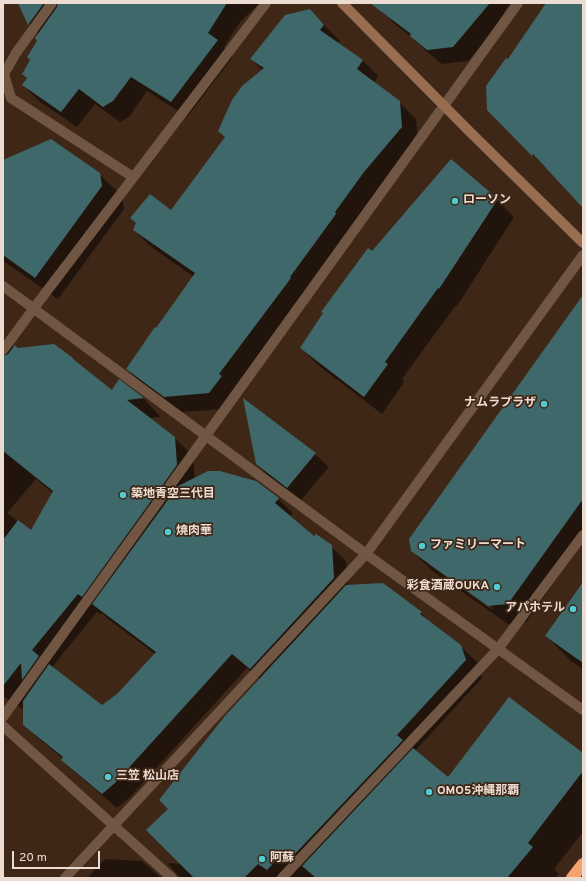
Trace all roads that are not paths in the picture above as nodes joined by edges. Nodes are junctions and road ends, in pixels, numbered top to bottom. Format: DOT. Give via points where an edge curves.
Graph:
graph roads {
  1 [pos="52,3"];
  2 [pos="266,3"];
  3 [pos="342,3"];
  4 [pos="518,3"];
  5 [pos="444,105"];
  6 [pos="133,177"];
  7 [pos="583,243"];
  8 [pos="583,255"];
  9 [pos="3,286"];
  10 [pos="34,308"];
  11 [pos="3,350"];
  12 [pos="206,436"];
  13 [pos="583,535"];
  14 [pos="366,554"];
  15 [pos="498,649"];
  16 [pos="583,710"];
  17 [pos="3,717"];
  18 [pos="3,726"];
  19 [pos="114,826"];
  20 [pos="583,864"];
  21 [pos="65,878"];
  22 [pos="172,878"];
  23 [pos="282,878"];
  24 [pos="572,878"];
  1 -- 6 [label="street" via="4,74 11,98"];
  2 -- 6 [label="street"];
  3 -- 5 [label="street"];
  4 -- 5 [label="street"];
  5 -- 7 [label="street"];
  5 -- 12 [label="street"];
  6 -- 10 [label="street"];
  8 -- 14 [label="street"];
  9 -- 10 [label="street"];
  10 -- 11 [label="street"];
  10 -- 12 [label="street"];
  12 -- 14 [label="street"];
  12 -- 17 [label="street"];
  13 -- 15 [label="street"];
  14 -- 15 [label="street"];
  14 -- 19 [label="street"];
  15 -- 16 [label="street"];
  15 -- 23 [label="street"];
  18 -- 19 [label="street"];
  19 -- 21 [label="street"];
  19 -- 22 [label="street"];
  20 -- 24 [label="highway"];
}
